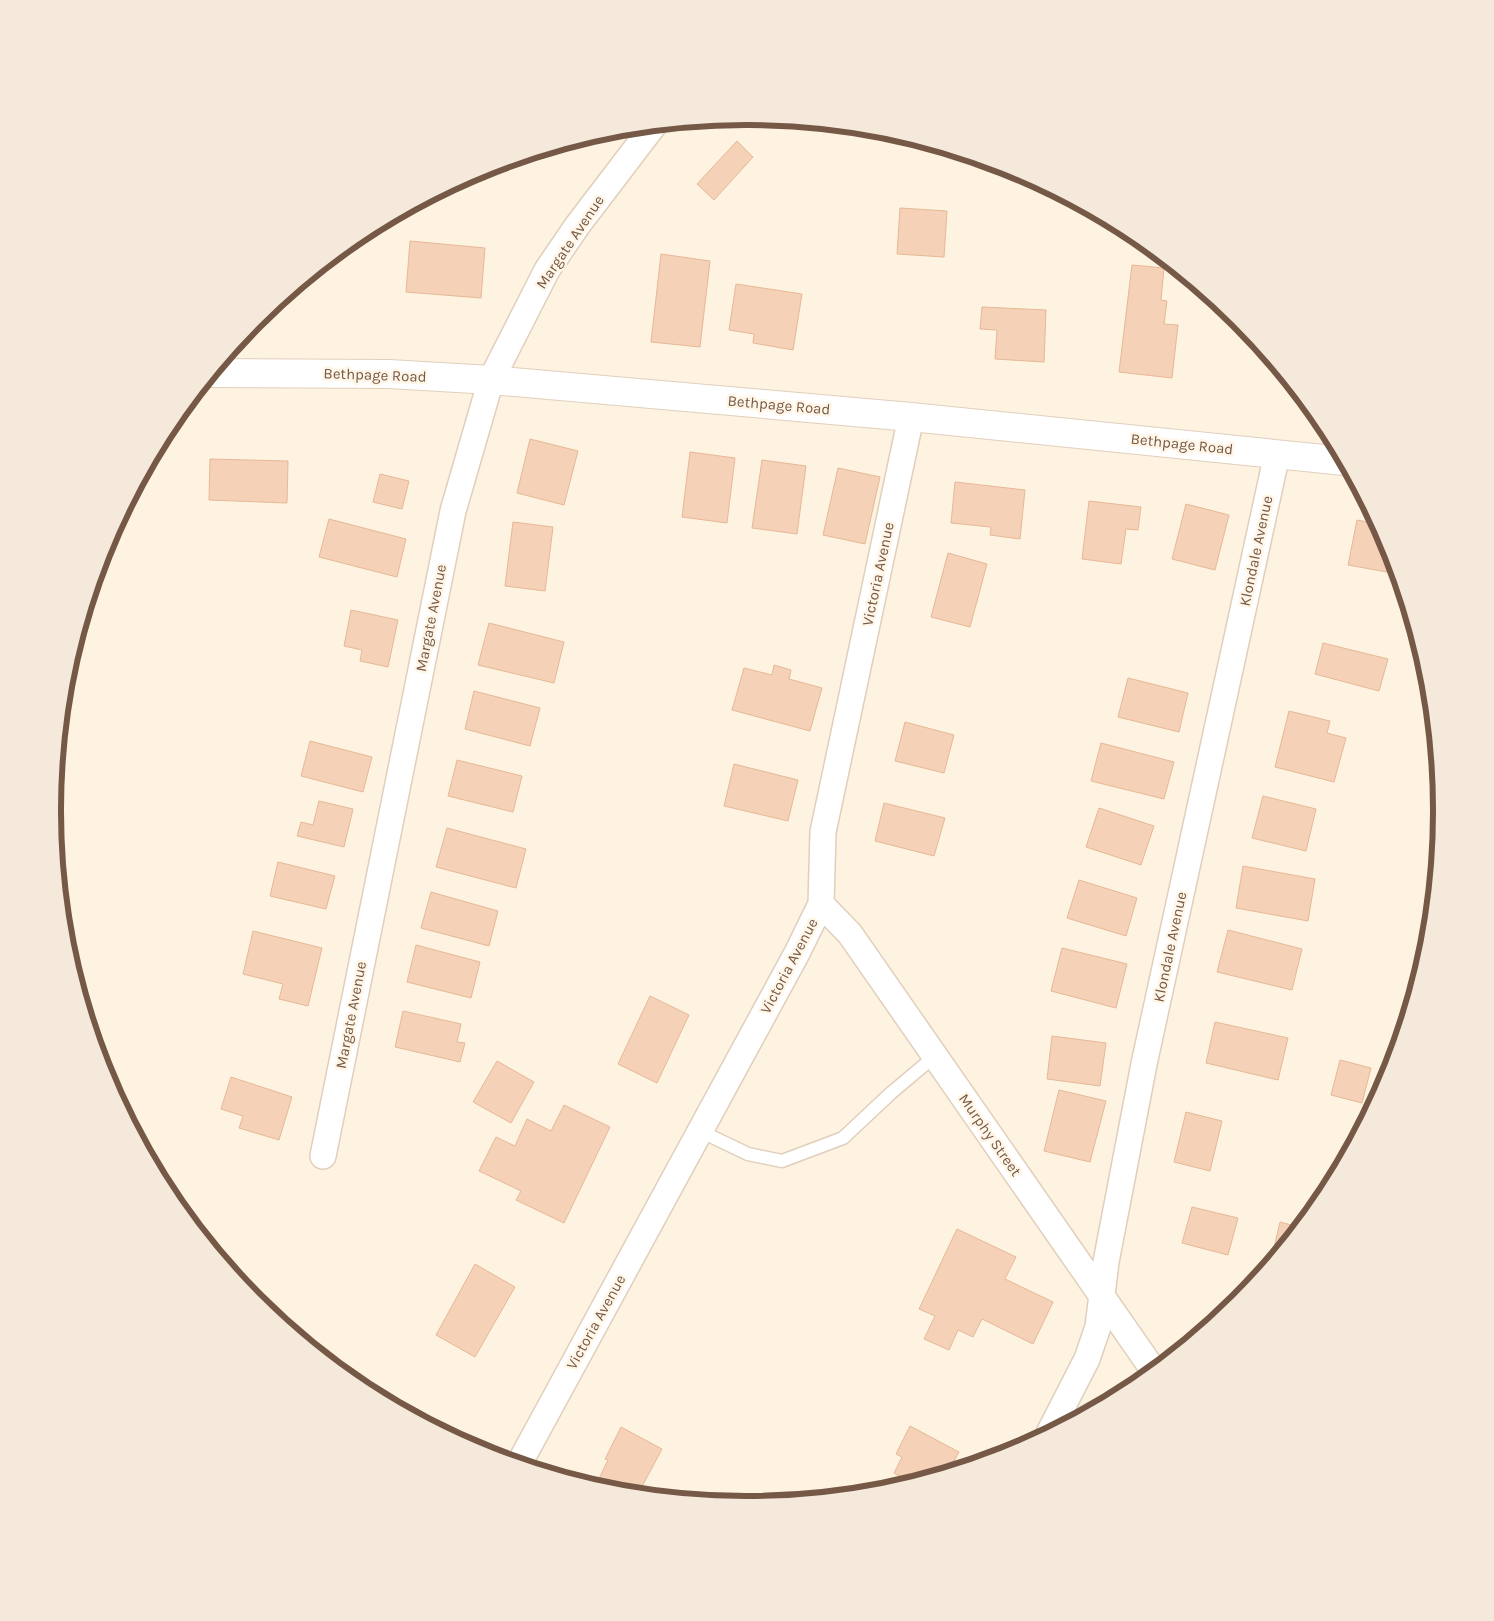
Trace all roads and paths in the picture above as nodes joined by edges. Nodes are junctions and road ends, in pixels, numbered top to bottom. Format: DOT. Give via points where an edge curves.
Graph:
graph roads {
  1 [pos="648,132"];
  2 [pos="219,373"];
  3 [pos="491,380"];
  4 [pos="911,417"];
  5 [pos="1276,454"];
  6 [pos="1336,460"];
  7 [pos="820,904"];
  8 [pos="935,1056"];
  9 [pos="700,1131"];
  10 [pos="323,1156"];
  11 [pos="1103,1296"];
  12 [pos="1150,1365"];
  13 [pos="1054,1424"];
  14 [pos="522,1458"];
  1 -- 3 [label="street, Margate Avenue" via="548,270"];
  2 -- 3 [label="street, Bethpage Road" via="389,374"];
  3 -- 4 [label="street, Bethpage Road"];
  3 -- 10 [label="street, Margate Avenue" via="452,511"];
  4 -- 5 [label="street, Bethpage Road"];
  4 -- 7 [label="street, Victoria Avenue" via="823,832"];
  5 -- 6 [label="street, Bethpage Road"];
  5 -- 11 [label="street, Klondale Avenue" via="1144,1064 1106,1262"];
  7 -- 8 [label="street, Murphy Street" via="850,934"];
  7 -- 9 [label="street, Victoria Avenue" via="797,953"];
  8 -- 9 [label="lane" via="844,1138 782,1161 748,1154"];
  8 -- 11 [label="street, Murphy Street"];
  9 -- 14 [label="street, Victoria Avenue"];
  11 -- 12 [label="street, Murphy Street"];
  11 -- 13 [label="street, Klondale Avenue" via="1098,1327 1087,1359"];
}
